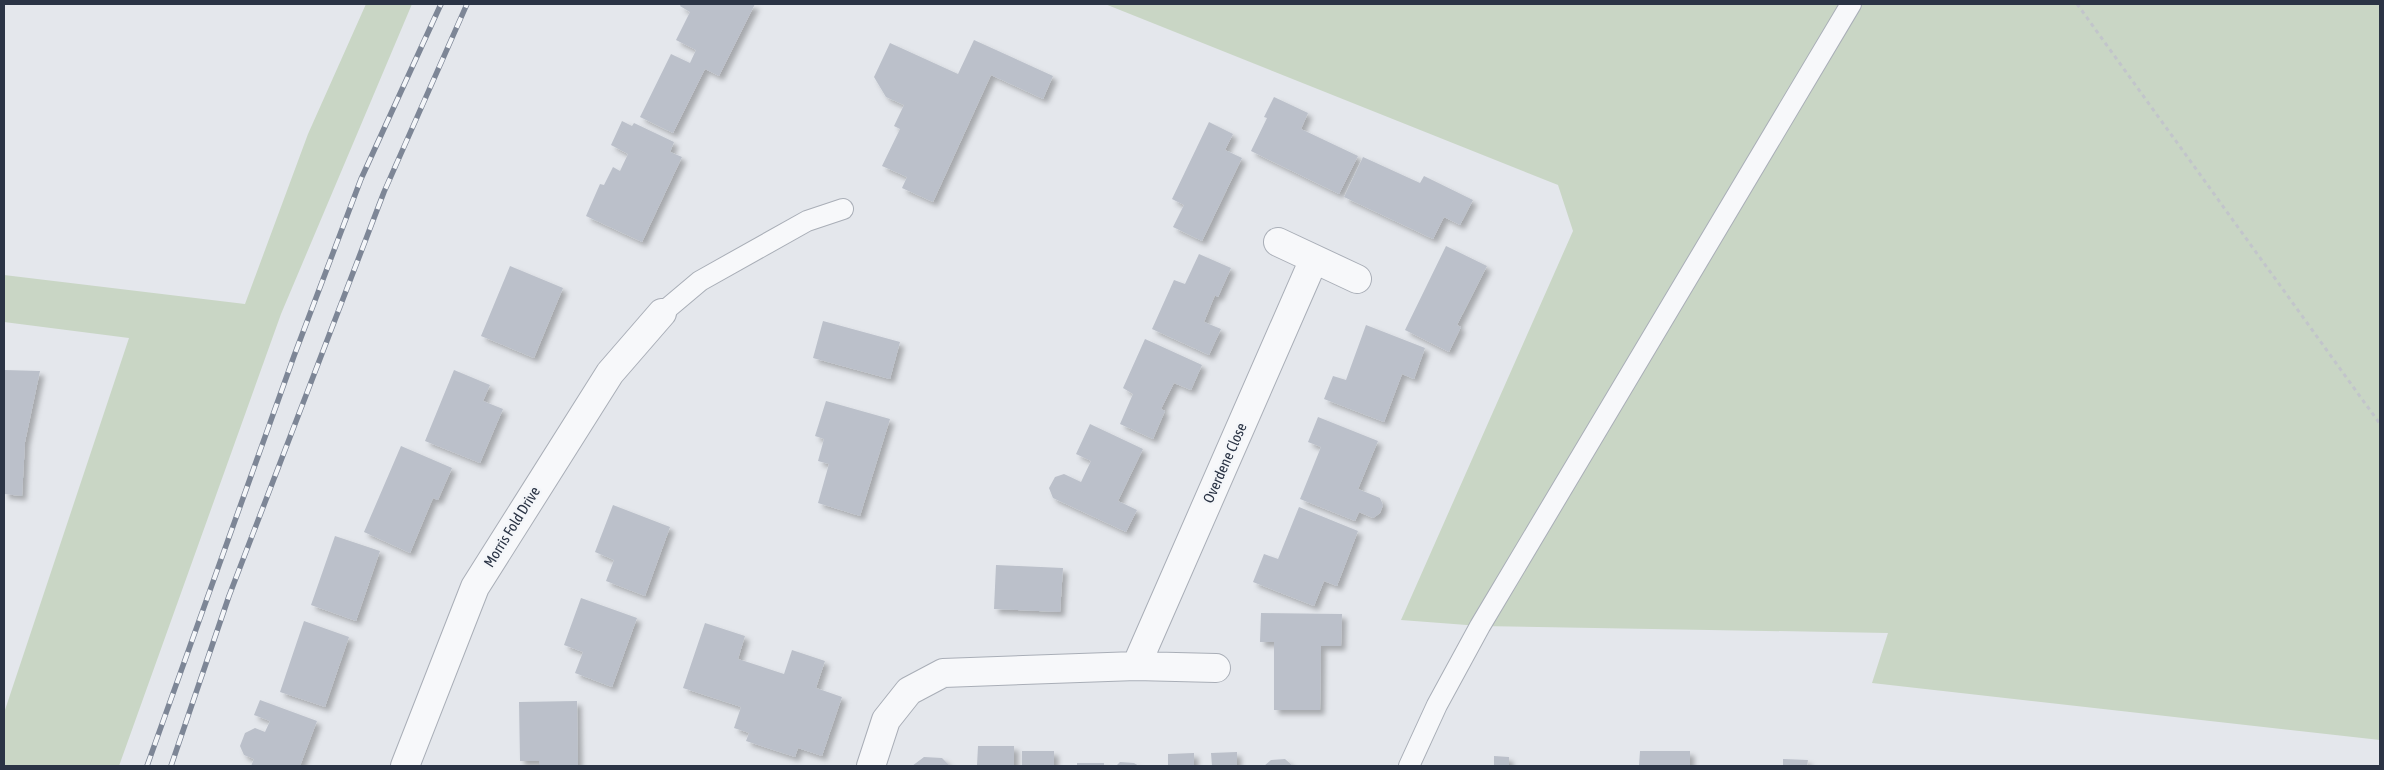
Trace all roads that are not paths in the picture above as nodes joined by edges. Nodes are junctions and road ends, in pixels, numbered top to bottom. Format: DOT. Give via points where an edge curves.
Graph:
graph roads {
  1 [pos="1851,4"];
  2 [pos="844,208"];
  3 [pos="1278,242"];
  4 [pos="1314,259"];
  5 [pos="1357,279"];
  6 [pos="662,312"];
  7 [pos="1136,666"];
  8 [pos="1216,668"];
  9 [pos="405,766"];
  10 [pos="871,766"];
  11 [pos="1410,766"];
  1 -- 11 [label="lane" via="1480,626 1437,705"];
  2 -- 6 [label="lane" via="807,221 700,281"];
  3 -- 4 [label="street"];
  4 -- 5 [label="street"];
  4 -- 7 [label="street, Overdene Close"];
  6 -- 9 [label="street, Morris Fold Drive" via="610,373 475,586"];
  7 -- 8 [label="street"];
  7 -- 10 [label="street" via="943,673 909,691 886,720"];
}
